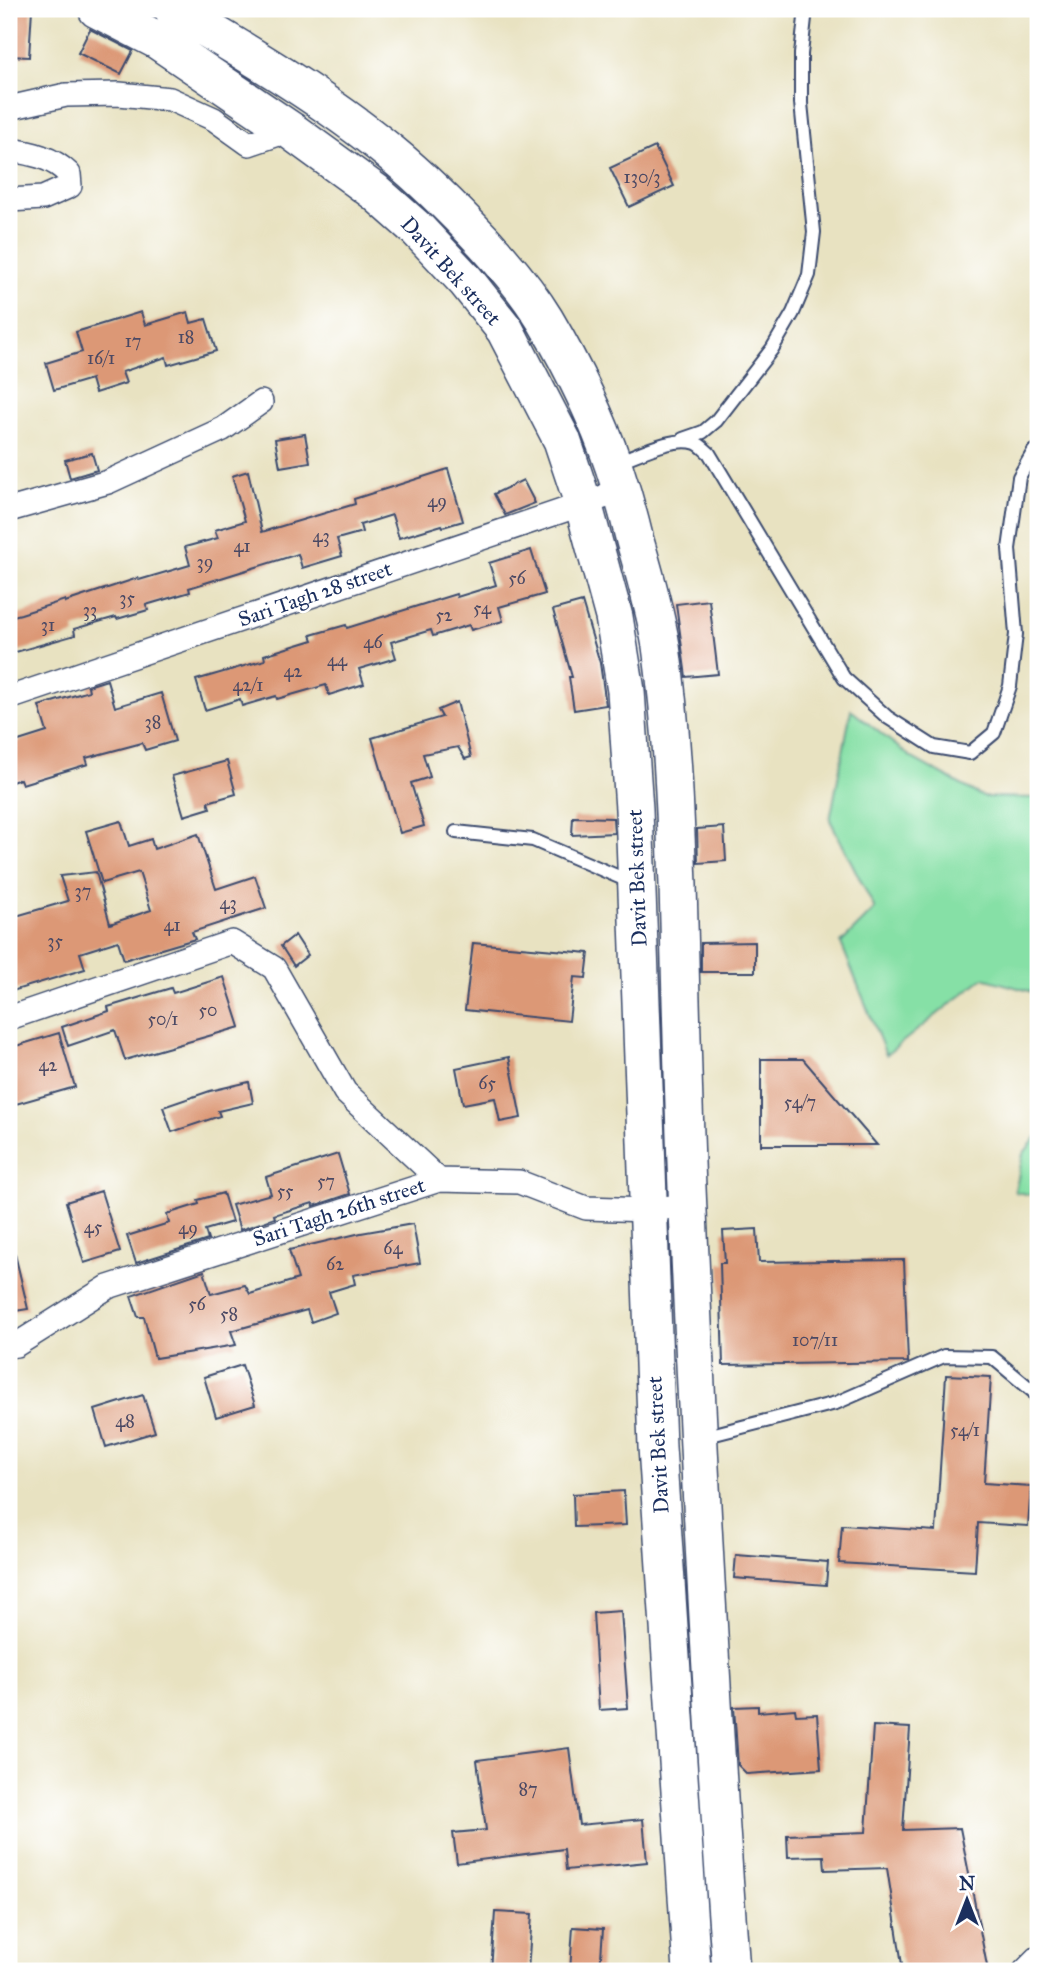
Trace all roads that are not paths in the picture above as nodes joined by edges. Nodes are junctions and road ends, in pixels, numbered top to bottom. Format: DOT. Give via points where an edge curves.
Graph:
graph roads {
  1 [pos="97,9"];
  2 [pos="173,9"];
  3 [pos="806,9"];
  4 [pos="10,106"];
  5 [pos="290,130"];
  6 [pos="9,150"];
  7 [pos="9,200"];
  8 [pos="261,402"];
  9 [pos="676,441"];
  10 [pos="1038,449"];
  11 [pos="617,477"];
  12 [pos="583,503"];
  13 [pos="9,510"];
  14 [pos="9,698"];
  15 [pos="456,832"];
  16 [pos="637,884"];
  17 [pos="9,1018"];
  18 [pos="439,1180"];
  19 [pos="688,1205"];
  20 [pos="648,1210"];
  21 [pos="9,1346"];
  22 [pos="1038,1400"];
  23 [pos="699,1438"];
  24 [pos="1038,1958"];
  25 [pos="692,1971"];
  26 [pos="731,1971"];
  27 [pos="1025,1971"];
  1 -- 5 [label="main road, Davit Bek street" via="157,40"];
  2 -- 11 [label="main road, Davit Bek street" via="364,132 465,221 544,318"];
  3 -- 9 [label="lane" via="801,103 814,232 809,275 772,349 716,421 703,432"];
  4 -- 5 [label="street" via="66,95 119,93 170,99 214,118 249,144"];
  5 -- 12 [label="main road, Davit Bek street" via="418,230 505,330 562,440"];
  6 -- 7 [label="street" via="59,164 69,174 70,186 43,198"];
  8 -- 13 [label="street" via="223,429 108,482"];
  9 -- 10 [label="lane" via="695,443 709,453 844,678 887,717 934,747 970,753 994,733 1010,686 1016,634 1009,549 1019,477"];
  9 -- 11 [label="lane"];
  11 -- 12 [label="street, Sari Tagh 28 street"];
  11 -- 19 [label="main road, Davit Bek street" via="660,641 671,745"];
  12 -- 14 [label="street, Sari Tagh 28 street"];
  12 -- 16 [label="main road, Davit Bek street" via="614,617 626,691"];
  15 -- 16 [label="lane" via="533,839"];
  16 -- 20 [label="main road, Davit Bek street"];
  17 -- 18 [label="street" via="232,942 274,968 345,1092"];
  18 -- 20 [label="street, Sari Tagh 26th street" via="519,1182 586,1208"];
  18 -- 21 [label="street, Sari Tagh 26th street" via="108,1287"];
  19 -- 20 [label="street, Sari Tagh 26th street"];
  19 -- 23 [label="main road, Davit Bek street"];
  20 -- 25 [label="main road, Davit Bek street" via="657,1447"];
  22 -- 23 [label="lane" via="992,1357 944,1356 836,1403"];
  23 -- 26 [label="main road, Davit Bek street"];
  24 -- 27 [label="street"];
}
